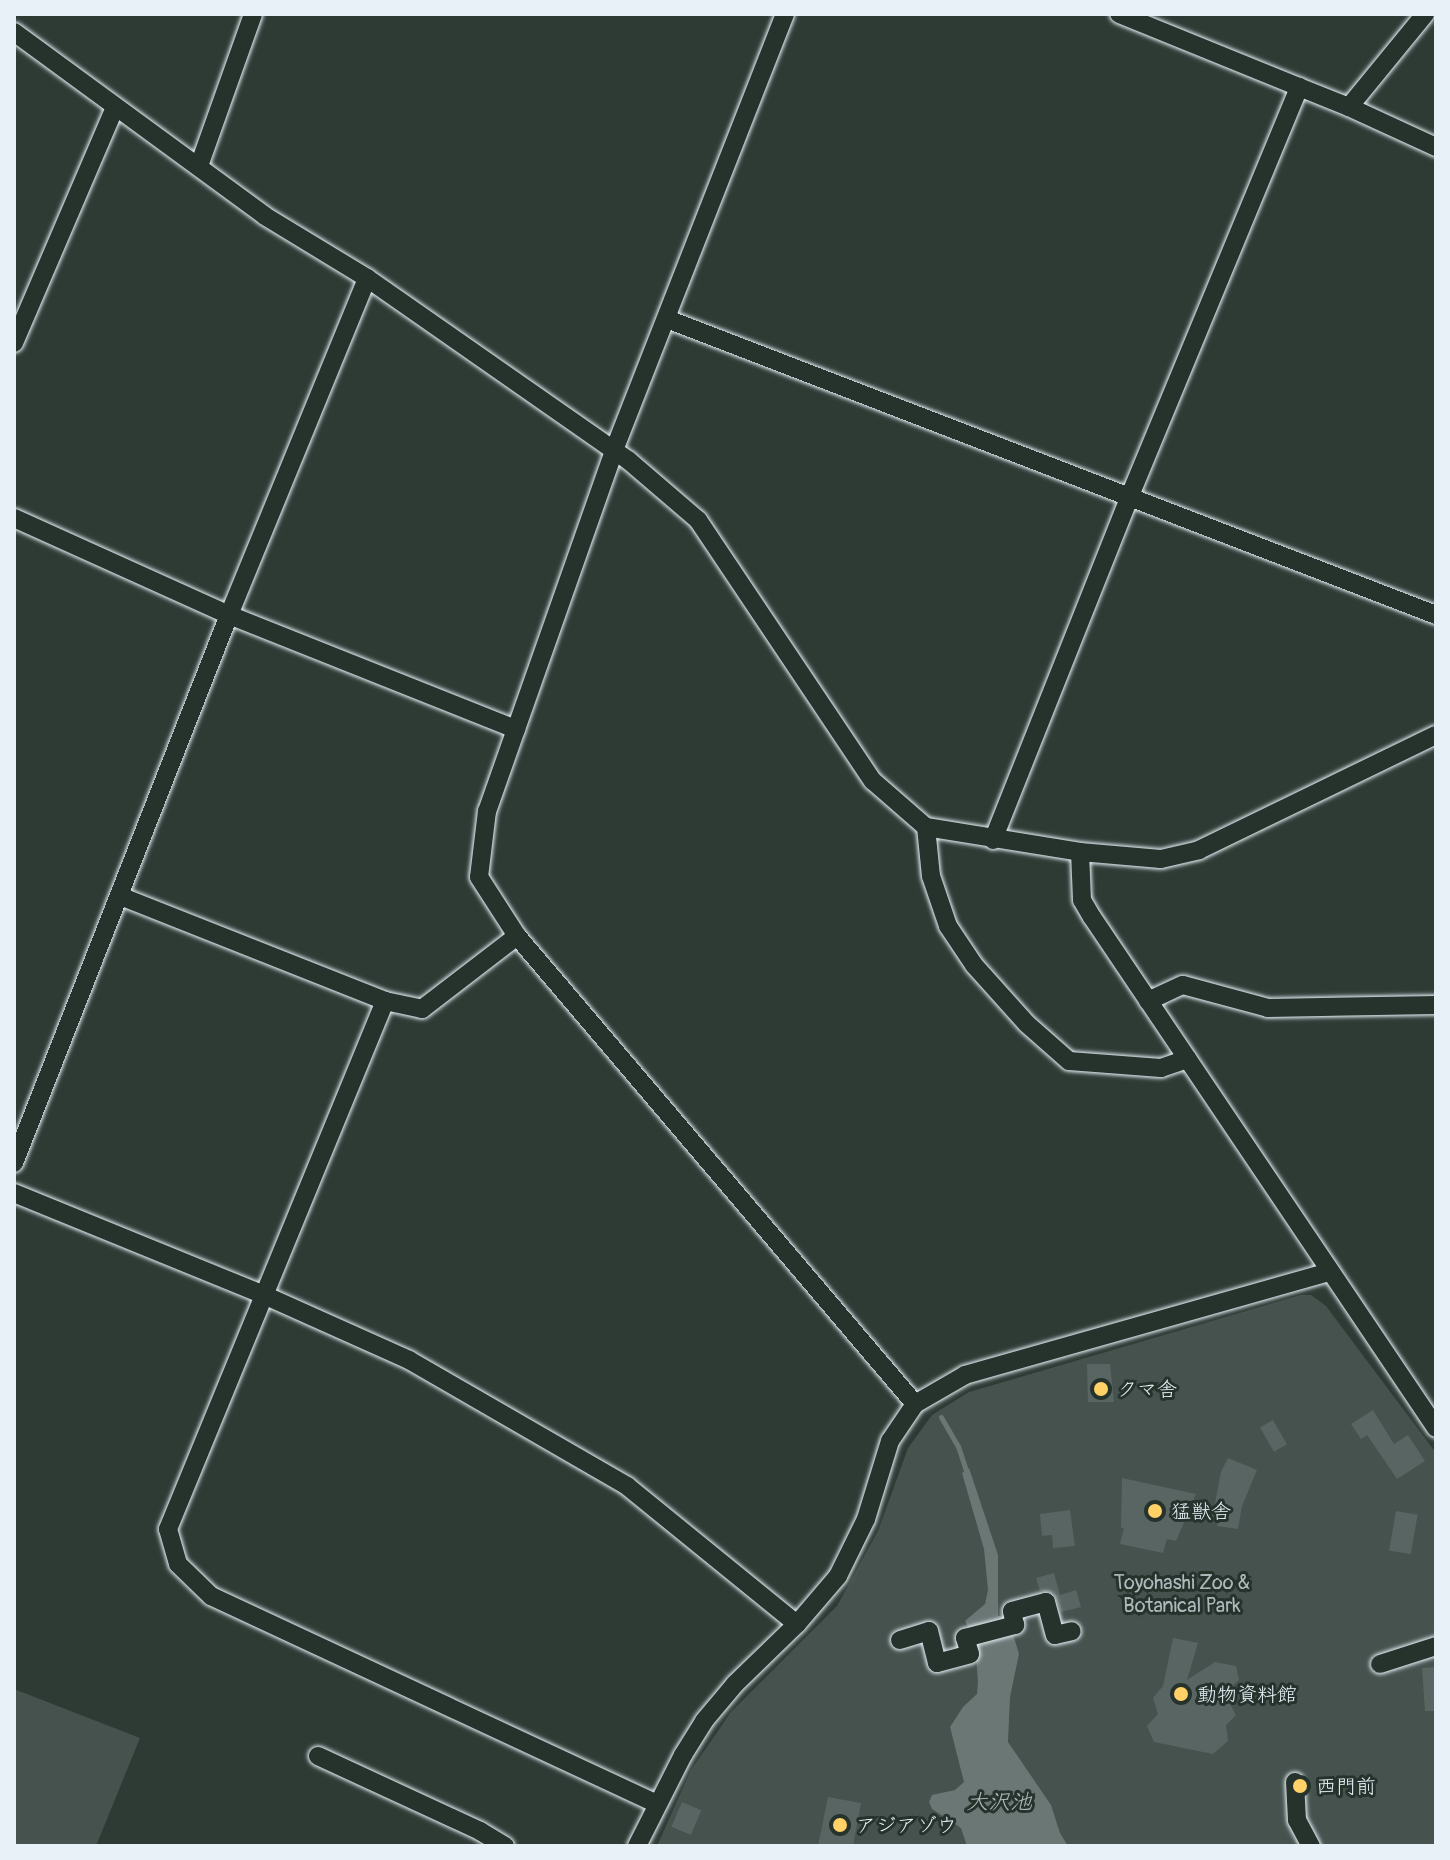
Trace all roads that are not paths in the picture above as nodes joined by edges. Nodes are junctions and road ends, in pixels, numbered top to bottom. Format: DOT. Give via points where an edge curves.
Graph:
graph roads {
  1 [pos="253,14"];
  2 [pos="785,14"];
  3 [pos="1119,14"];
  4 [pos="1425,14"];
  5 [pos="14,32"];
  6 [pos="1299,87"];
  7 [pos="115,107"];
  8 [pos="1349,107"];
  9 [pos="1436,147"];
  10 [pos="199,166"];
  11 [pos="367,278"];
  12 [pos="667,319"];
  13 [pos="14,343"];
  14 [pos="614,451"];
  15 [pos="1129,498"];
  16 [pos="14,518"];
  17 [pos="229,615"];
  18 [pos="1436,615"];
  19 [pos="516,729"];
  20 [pos="1436,735"];
  21 [pos="926,827"];
  22 [pos="993,840"];
  23 [pos="1080,852"];
  24 [pos="120,896"];
  25 [pos="517,936"];
  26 [pos="385,1001"];
  27 [pos="1148,1001"];
  28 [pos="1436,1005"];
  29 [pos="1187,1059"];
  30 [pos="14,1163"];
  31 [pos="14,1193"];
  32 [pos="1329,1272"];
  33 [pos="266,1296"];
  34 [pos="915,1404"];
  35 [pos="1436,1428"];
  36 [pos="797,1624"];
  37 [pos="1072,1631"];
  38 [pos="900,1640"];
  39 [pos="1436,1646"];
  40 [pos="1380,1664"];
  41 [pos="318,1756"];
  42 [pos="1295,1782"];
  43 [pos="657,1804"];
  44 [pos="505,1846"];
  45 [pos="637,1846"];
  46 [pos="1311,1846"];
  1 -- 10 [label="street"];
  2 -- 12 [label="street"];
  3 -- 6 [label="street"];
  4 -- 8 [label="street"];
  5 -- 7 [label="street"];
  6 -- 8 [label="street"];
  6 -- 15 [label="street"];
  7 -- 10 [label="street"];
  7 -- 13 [label="street"];
  8 -- 9 [label="street"];
  10 -- 11 [label="street" via="265,216"];
  11 -- 14 [label="street"];
  11 -- 17 [label="street"];
  12 -- 14 [label="street"];
  12 -- 15 [label="street"];
  14 -- 19 [label="street"];
  14 -- 21 [label="street" via="698,520 873,781"];
  15 -- 18 [label="street"];
  15 -- 22 [label="street"];
  16 -- 17 [label="street"];
  17 -- 19 [label="street"];
  17 -- 24 [label="street"];
  19 -- 25 [label="street" via="487,811 479,877"];
  20 -- 23 [label="street" via="1199,850 1161,859"];
  21 -- 22 [label="street"];
  21 -- 29 [label="street" via="931,876 948,926 974,965 1027,1024 1069,1061 1161,1068"];
  22 -- 23 [label="street"];
  23 -- 27 [label="street" via="1082,900"];
  24 -- 26 [label="street"];
  24 -- 30 [label="street"];
  25 -- 26 [label="street" via="422,1009"];
  25 -- 34 [label="street"];
  26 -- 33 [label="street"];
  27 -- 28 [label="street" via="1183,985 1268,1008"];
  27 -- 29 [label="street"];
  29 -- 32 [label="street"];
  31 -- 33 [label="street"];
  32 -- 34 [label="street" via="965,1375"];
  32 -- 35 [label="street"];
  33 -- 36 [label="street" via="409,1360 627,1486"];
  33 -- 43 [label="street" via="168,1529 178,1564 211,1596"];
  34 -- 36 [label="street" via="890,1441 851,1553 823,1597"];
  36 -- 43 [label="street" via="720,1701"];
  37 -- 38 [label="street" via="1055,1635 1046,1602 1012,1611 1015,1625 965,1638 970,1654 937,1663 929,1631"];
  39 -- 40 [label="street"];
  41 -- 44 [label="street"];
  42 -- 46 [label="street" via="1297,1820"];
  43 -- 45 [label="street"];
}
